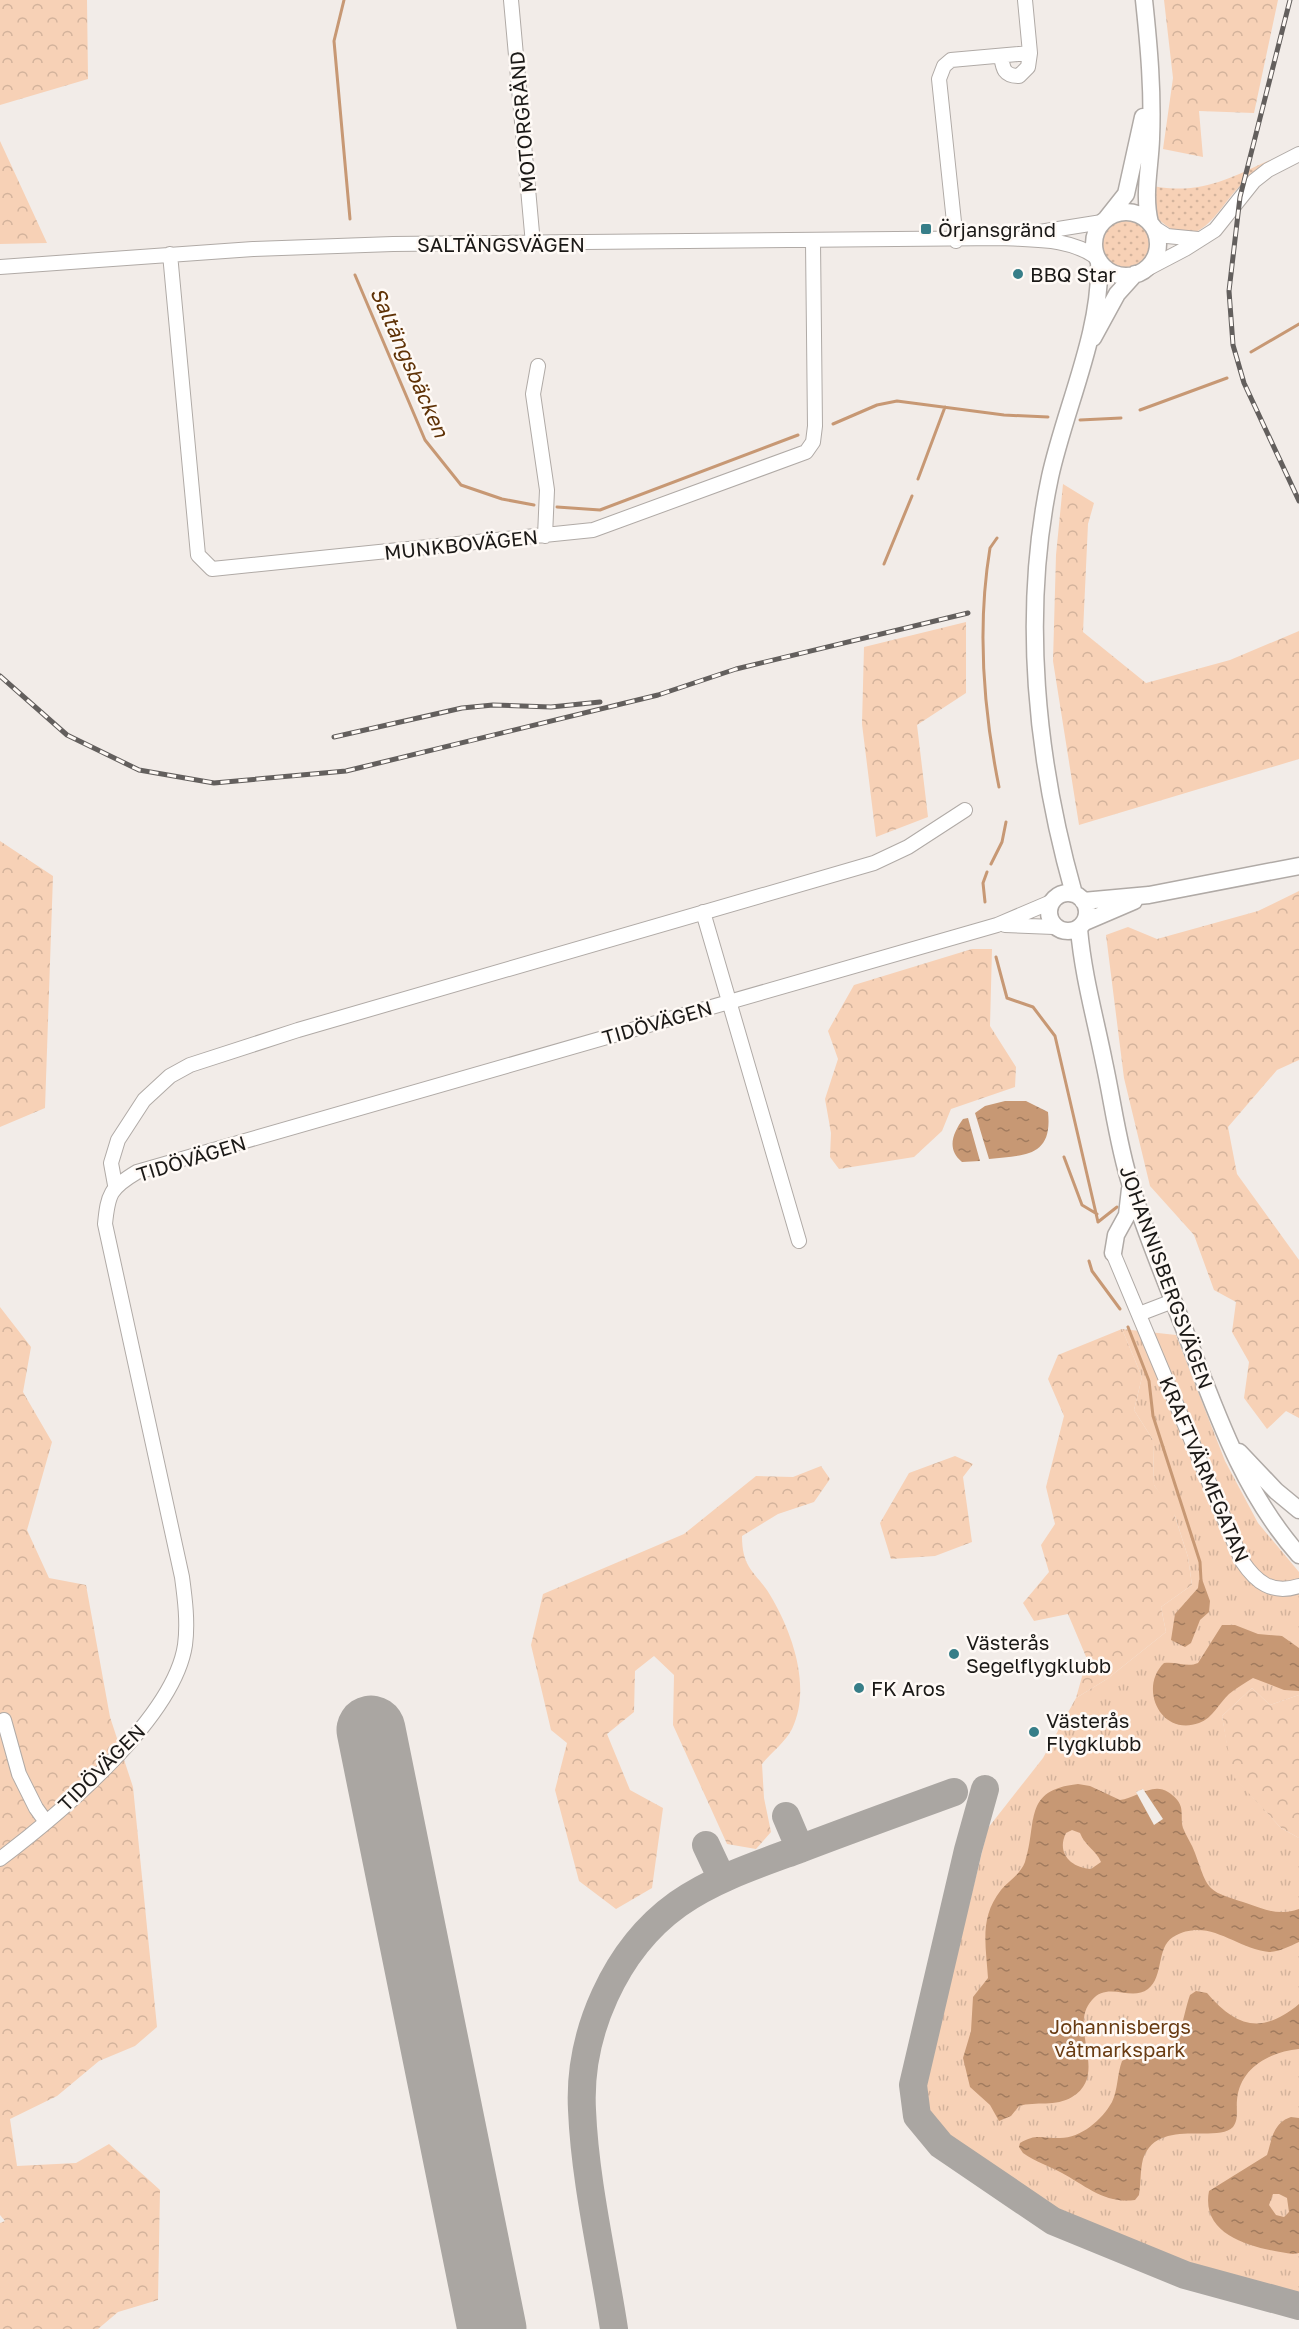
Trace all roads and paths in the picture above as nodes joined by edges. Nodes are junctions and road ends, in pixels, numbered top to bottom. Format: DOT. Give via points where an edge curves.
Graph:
graph roads {
  1 [pos="510,0"];
  2 [pos="1025,0"];
  3 [pos="1144,0"];
  4 [pos="1030,53"];
  5 [pos="1001,56"];
  6 [pos="1152,69"];
  7 [pos="1299,154"];
  8 [pos="1104,220"];
  9 [pos="1151,225"];
  10 [pos="1003,238"];
  11 [pos="1198,239"];
  12 [pos="956,241"];
  13 [pos="813,242"];
  14 [pos="533,244"];
  15 [pos="170,254"];
  16 [pos="1098,259"];
  17 [pos="0,267"];
  18 [pos="1139,272"];
  19 [pos="1085,351"];
  20 [pos="537,366"];
  21 [pos="545,536"];
  22 [pos="966,810"];
  23 [pos="1059,842"];
  24 [pos="1299,866"];
  25 [pos="1149,895"];
  26 [pos="1078,897"];
  27 [pos="1054,899"];
  28 [pos="703,912"];
  29 [pos="997,925"];
  30 [pos="1082,926"];
  31 [pos="1058,929"];
  32 [pos="1084,980"];
  33 [pos="728,1001"];
  34 [pos="115,1185"];
  35 [pos="1131,1185"];
  36 [pos="799,1241"];
  37 [pos="1113,1253"];
  38 [pos="1173,1300"];
  39 [pos="1139,1314"];
  40 [pos="1227,1439"];
  41 [pos="1299,1510"];
  42 [pos="1299,1555"];
  43 [pos="1299,1586"];
  44 [pos="4,1720"];
  45 [pos="46,1822"];
  46 [pos="0,1859"];
  1 -- 14 [label="street, MOTORGRÄND"];
  2 -- 4 [label="street"];
  3 -- 6 [label="main road"];
  4 -- 5 [label="street"];
  4 -- 5 [label="street" via="1028,67 1019,76 1006,74"];
  5 -- 12 [label="street" via="951,60 939,79"];
  6 -- 8 [label="main road" via="1126,194"];
  6 -- 9 [label="main road" via="1146,195"];
  7 -- 11 [label="street" via="1254,181 1215,230"];
  8 -- 9 [label="main road" via="1115,213 1128,212"];
  8 -- 10 [label="street, SALTÄNGSVÄGEN"];
  8 -- 16 [label="main road" via="1094,241"];
  9 -- 11 [label="street" via="1167,236"];
  9 -- 18 [label="main road" via="1158,240 1157,250 1153,261"];
  10 -- 12 [label="street, SALTÄNGSVÄGEN"];
  10 -- 16 [label="street, SALTÄNGSVÄGEN" via="1069,243"];
  11 -- 18 [label="street"];
  12 -- 13 [label="street, SALTÄNGSVÄGEN"];
  13 -- 14 [label="street, SALTÄNGSVÄGEN"];
  13 -- 21 [label="street, MUNKBOVÄGEN" via="814,426 813,442 806,452 593,530"];
  14 -- 15 [label="street, SALTÄNGSVÄGEN" via="393,244"];
  15 -- 17 [label="street, SALTÄNGSVÄGEN"];
  15 -- 21 [label="street, MUNKBOVÄGEN" via="198,555 212,569"];
  16 -- 18 [label="main road" via="1113,273"];
  16 -- 19 [label="main road" via="1099,288"];
  18 -- 19 [label="main road" via="1118,294"];
  19 -- 23 [label="main road" via="1053,463 1037,565 1040,718"];
  20 -- 21 [label="street" via="533,394 547,490"];
  22 -- 28 [label="street" via="887,858"];
  23 -- 26 [label="main road"];
  23 -- 27 [label="main road"];
  24 -- 25 [label="main road"];
  25 -- 26 [label="main road"];
  25 -- 30 [label="main road"];
  26 -- 27 [label="main road"];
  26 -- 30 [label="main road" via="1088,914"];
  27 -- 29 [label="street, TIDÖVÄGEN"];
  27 -- 31 [label="main road" via="1048,911"];
  28 -- 33 [label="street"];
  28 -- 34 [label="street" via="190,1065 170,1076 144,1100 118,1140 111,1163"];
  29 -- 31 [label="street, TIDÖVÄGEN"];
  29 -- 33 [label="street, TIDÖVÄGEN"];
  30 -- 31 [label="main road"];
  30 -- 32 [label="main road, JOHANNISBERGSVÄGEN"];
  31 -- 32 [label="main road, JOHANNISBERGSVÄGEN"];
  32 -- 35 [label="main road, JOHANNISBERGSVÄGEN"];
  33 -- 34 [label="street, TIDÖVÄGEN" via="136,1172"];
  33 -- 36 [label="street"];
  34 -- 45 [label="street, TIDÖVÄGEN" via="107,1202 105,1224 180,1567 185,1646 170,1687 153,1714 127,1746"];
  35 -- 37 [label="main road" via="1127,1215 1116,1234"];
  35 -- 38 [label="main road, JOHANNISBERGSVÄGEN"];
  37 -- 39 [label="street, KRAFTVÄRMEGATAN"];
  38 -- 39 [label="street"];
  38 -- 40 [label="main road, JOHANNISBERGSVÄGEN"];
  39 -- 43 [label="street, KRAFTVÄRMEGATAN" via="1242,1561 1254,1579 1270,1588"];
  40 -- 41 [label="main road"];
  40 -- 42 [label="main road, JOHANNISBERGSVÄGEN" via="1276,1528"];
  44 -- 45 [label="street" via="19,1774"];
  45 -- 46 [label="street, TIDÖVÄGEN"];
}
